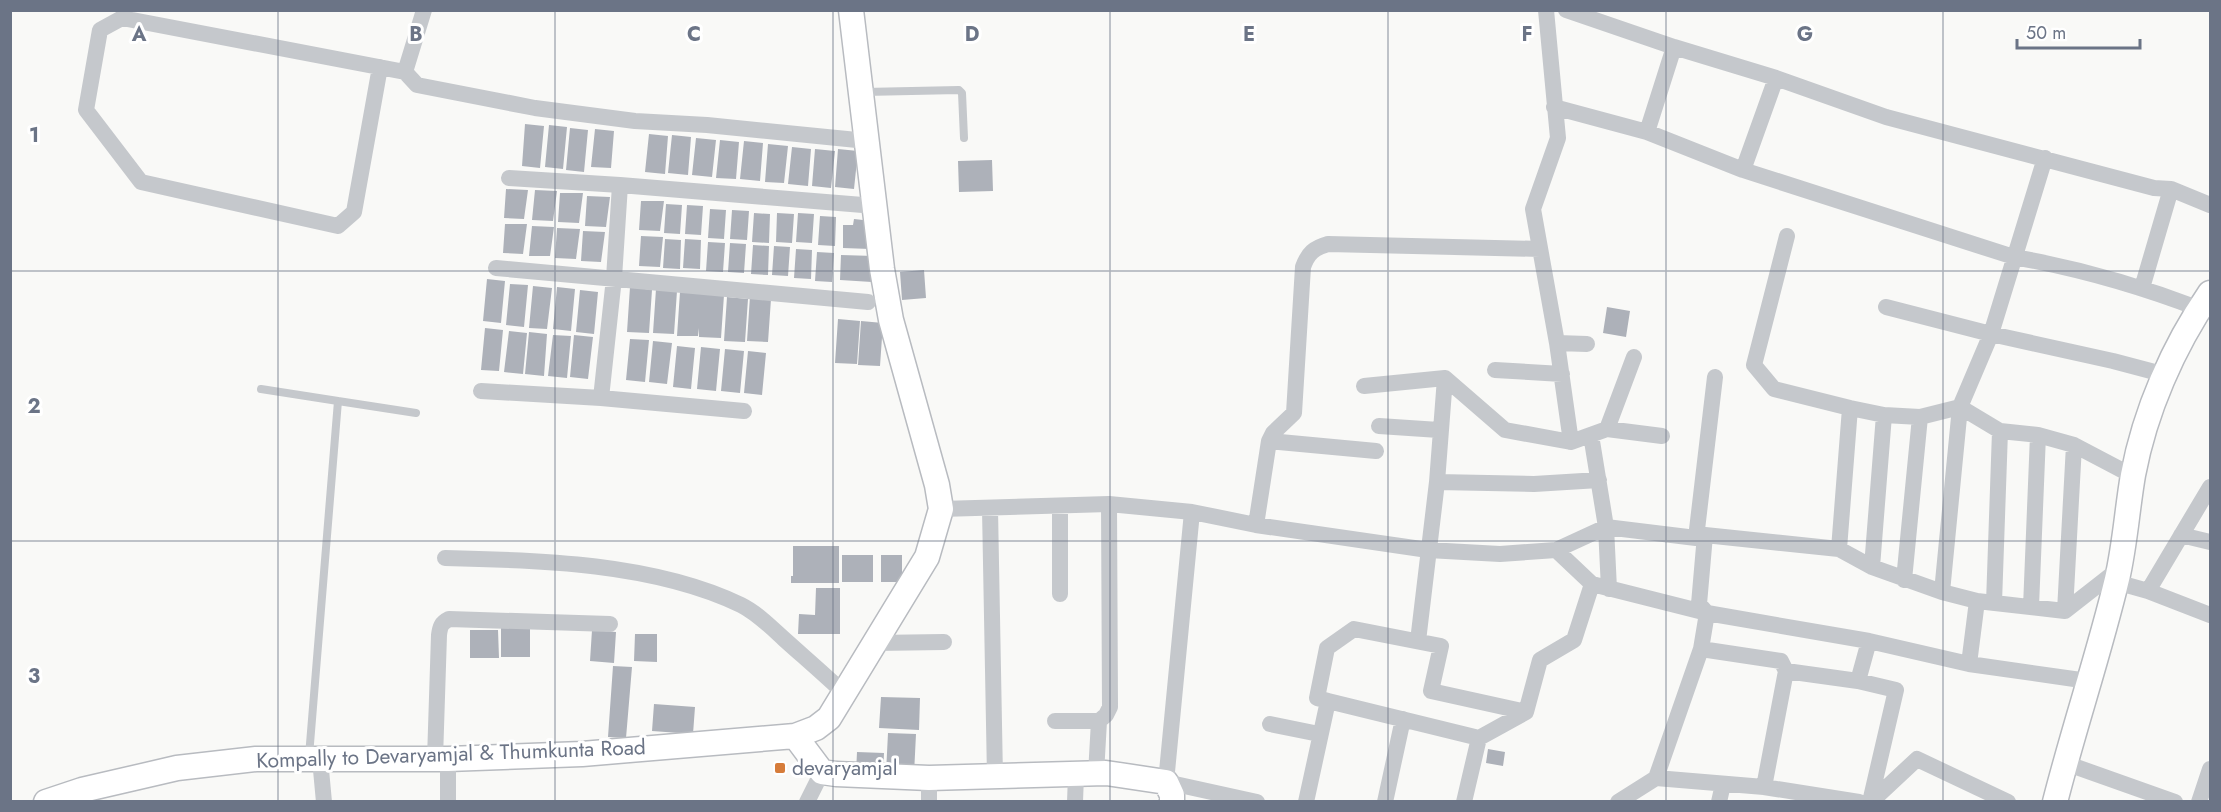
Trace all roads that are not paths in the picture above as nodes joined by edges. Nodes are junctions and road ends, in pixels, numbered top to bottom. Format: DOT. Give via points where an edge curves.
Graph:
graph roads {
  1 [pos="424,10"];
  2 [pos="851,10"];
  3 [pos="1546,10"];
  4 [pos="1566,10"];
  5 [pos="124,14"];
  6 [pos="1674,47"];
  7 [pos="380,67"];
  8 [pos="405,72"];
  9 [pos="1776,78"];
  10 [pos="860,92"];
  11 [pos="1554,107"];
  12 [pos="1647,132"];
  13 [pos="964,138"];
  14 [pos="867,141"];
  15 [pos="2045,158"];
  16 [pos="1743,170"];
  17 [pos="509,178"];
  18 [pos="620,184"];
  19 [pos="2171,189"];
  20 [pos="875,206"];
  21 [pos="2211,206"];
  22 [pos="1787,236"];
  23 [pos="1540,249"];
  24 [pos="2014,257"];
  25 [pos="496,268"];
  26 [pos="614,278"];
  27 [pos="2142,288"];
  28 [pos="2205,301"];
  29 [pos="868,302"];
  30 [pos="1886,307"];
  31 [pos="1991,334"];
  32 [pos="1557,343"];
  33 [pos="1587,344"];
  34 [pos="1634,357"];
  35 [pos="1495,370"];
  36 [pos="1562,374"];
  37 [pos="2166,375"];
  38 [pos="1715,377"];
  39 [pos="1445,378"];
  40 [pos="1364,386"];
  41 [pos="261,390"];
  42 [pos="481,391"];
  43 [pos="601,399"];
  44 [pos="338,401"];
  45 [pos="1960,407"];
  46 [pos="1850,408"];
  47 [pos="744,411"];
  48 [pos="416,413"];
  49 [pos="1884,415"];
  50 [pos="1920,417"];
  51 [pos="1379,426"];
  52 [pos="1439,430"];
  53 [pos="2000,431"];
  54 [pos="1599,432"];
  55 [pos="2038,435"];
  56 [pos="1662,436"];
  57 [pos="1269,441"];
  58 [pos="1571,442"];
  59 [pos="2074,445"];
  60 [pos="1376,451"];
  61 [pos="2133,476"];
  62 [pos="1599,480"];
  63 [pos="1437,482"];
  64 [pos="2211,487"];
  65 [pos="1109,504"];
  66 [pos="1060,506"];
  67 [pos="941,509"];
  68 [pos="990,509"];
  69 [pos="1192,512"];
  70 [pos="1256,525"];
  71 [pos="1606,527"];
  72 [pos="2181,535"];
  73 [pos="1701,537"];
  74 [pos="2211,542"];
  75 [pos="1839,549"];
  76 [pos="1428,550"];
  77 [pos="1556,550"];
  78 [pos="445,558"];
  79 [pos="1872,567"];
  80 [pos="2118,575"];
  81 [pos="1904,580"];
  82 [pos="1592,584"];
  83 [pos="1609,588"];
  84 [pos="2148,591"];
  85 [pos="1942,592"];
  86 [pos="1060,594"];
  87 [pos="1977,601"];
  88 [pos="1994,603"];
  89 [pos="2031,607"];
  90 [pos="2065,611"];
  91 [pos="1707,613"];
  92 [pos="2211,615"];
  93 [pos="610,624"];
  94 [pos="1418,641"];
  95 [pos="1869,641"];
  96 [pos="944,642"];
  97 [pos="875,643"];
  98 [pos="1701,649"];
  99 [pos="1969,664"];
  100 [pos="1786,671"];
  101 [pos="1858,681"];
  102 [pos="2088,681"];
  103 [pos="845,694"];
  104 [pos="1328,700"];
  105 [pos="1526,712"];
  106 [pos="1403,719"];
  107 [pos="1099,720"];
  108 [pos="1055,721"];
  109 [pos="1269,724"];
  110 [pos="1319,734"];
  111 [pos="795,736"];
  112 [pos="1479,738"];
  113 [pos="315,759"];
  114 [pos="442,759"];
  115 [pos="2065,763"];
  116 [pos="2211,769"];
  117 [pos="822,772"];
  118 [pos="1086,774"];
  119 [pos="995,777"];
  120 [pos="1656,778"];
  121 [pos="1723,784"];
  122 [pos="1764,787"];
  123 [pos="929,790"];
  124 [pos="1169,792"];
  125 [pos="46,801"];
  126 [pos="324,801"];
  127 [pos="448,801"];
  128 [pos="807,801"];
  129 [pos="1075,801"];
  130 [pos="1257,801"];
  131 [pos="1306,801"];
  132 [pos="1385,801"];
  133 [pos="1464,801"];
  134 [pos="1618,801"];
  135 [pos="1719,801"];
  136 [pos="1859,801"];
  137 [pos="1871,801"];
  138 [pos="2008,801"];
  139 [pos="2055,801"];
  140 [pos="2175,801"];
  141 [pos="2199,801"];
  1 -- 8 [label="street"];
  2 -- 10 [label="main road, Kompally to Devaryamjal & Thumkunta Road"];
  3 -- 11 [label="street"];
  4 -- 6 [label="street"];
  5 -- 7 [label="street"];
  5 -- 7 [label="street" via="100,30 86,110 141,182 338,226 354,212"];
  6 -- 9 [label="street"];
  6 -- 12 [label="street"];
  7 -- 8 [label="street"];
  8 -- 14 [label="street" via="417,85 535,108 635,121"];
  9 -- 15 [label="street" via="1886,117"];
  9 -- 16 [label="street"];
  10 -- 13 [label="lane" via="959,90"];
  10 -- 14 [label="main road, Kompally to Devaryamjal & Thumkunta Road"];
  11 -- 12 [label="street"];
  11 -- 23 [label="street" via="1558,138 1533,209"];
  12 -- 16 [label="street"];
  14 -- 20 [label="main road, Kompally to Devaryamjal & Thumkunta Road"];
  15 -- 19 [label="street" via="2154,188"];
  15 -- 24 [label="street"];
  16 -- 24 [label="street"];
  17 -- 18 [label="street"];
  18 -- 20 [label="street"];
  18 -- 26 [label="street"];
  19 -- 21 [label="street"];
  19 -- 27 [label="street"];
  20 -- 67 [label="main road, Kompally to Devaryamjal & Thumkunta Road" via="891,321"];
  22 -- 46 [label="street" via="1754,365 1774,388"];
  23 -- 32 [label="street"];
  23 -- 57 [label="street" via="1328,244 1316,248 1307,255 1303,267 1294,413"];
  24 -- 27 [label="street"];
  24 -- 31 [label="street"];
  25 -- 26 [label="street"];
  26 -- 29 [label="street"];
  26 -- 43 [label="street"];
  27 -- 28 [label="street"];
  28 -- 37 [label="main road"];
  30 -- 31 [label="street"];
  31 -- 37 [label="street"];
  31 -- 45 [label="street"];
  32 -- 33 [label="street"];
  32 -- 36 [label="street"];
  34 -- 54 [label="street"];
  35 -- 36 [label="street"];
  36 -- 58 [label="street"];
  37 -- 61 [label="main road" via="2145,422"];
  38 -- 73 [label="street"];
  39 -- 40 [label="street"];
  39 -- 52 [label="street"];
  39 -- 58 [label="street" via="1505,430"];
  41 -- 44 [label="lane"];
  42 -- 43 [label="street"];
  43 -- 47 [label="street"];
  44 -- 48 [label="lane"];
  44 -- 113 [label="lane"];
  45 -- 50 [label="street"];
  45 -- 53 [label="street"];
  45 -- 85 [label="street"];
  46 -- 49 [label="street"];
  46 -- 75 [label="street"];
  49 -- 50 [label="street"];
  49 -- 79 [label="street"];
  50 -- 81 [label="street"];
  51 -- 52 [label="street"];
  52 -- 63 [label="street"];
  53 -- 55 [label="street"];
  53 -- 88 [label="street"];
  54 -- 56 [label="street"];
  54 -- 58 [label="street"];
  54 -- 62 [label="street"];
  55 -- 59 [label="street"];
  55 -- 89 [label="street"];
  57 -- 60 [label="street"];
  57 -- 70 [label="street"];
  59 -- 61 [label="street"];
  59 -- 90 [label="street"];
  61 -- 80 [label="main road"];
  62 -- 63 [label="street" via="1534,484"];
  62 -- 71 [label="street"];
  63 -- 76 [label="street"];
  64 -- 72 [label="street"];
  65 -- 66 [label="street"];
  65 -- 69 [label="street"];
  65 -- 107 [label="street" via="1110,707"];
  66 -- 68 [label="street"];
  66 -- 86 [label="street"];
  67 -- 68 [label="street"];
  67 -- 97 [label="main road, Kompally to Devaryamjal & Thumkunta Road" via="927,557"];
  68 -- 119 [label="street"];
  69 -- 70 [label="street"];
  69 -- 124 [label="street"];
  70 -- 76 [label="street"];
  71 -- 73 [label="street"];
  71 -- 77 [label="street"];
  71 -- 83 [label="street"];
  72 -- 74 [label="street"];
  72 -- 84 [label="street"];
  73 -- 75 [label="street"];
  73 -- 91 [label="street" via="1700,604"];
  75 -- 79 [label="street"];
  76 -- 77 [label="street" via="1500,554"];
  76 -- 94 [label="street"];
  77 -- 82 [label="street"];
  78 -- 103 [label="street" via="552,562 651,575 709,592 742,605 762,619"];
  79 -- 81 [label="street"];
  80 -- 84 [label="street"];
  80 -- 90 [label="street"];
  80 -- 102 [label="main road"];
  81 -- 85 [label="street"];
  82 -- 83 [label="street"];
  82 -- 105 [label="street" via="1574,640 1540,660"];
  83 -- 91 [label="street"];
  84 -- 92 [label="street"];
  85 -- 87 [label="street"];
  87 -- 88 [label="street"];
  87 -- 99 [label="street"];
  88 -- 89 [label="street"];
  89 -- 90 [label="street"];
  91 -- 95 [label="street"];
  91 -- 98 [label="street"];
  93 -- 114 [label="street" via="449,619 443,622 439,635"];
  94 -- 104 [label="street" via="1353,629 1327,648 1317,698"];
  94 -- 105 [label="street" via="1441,646 1431,691"];
  95 -- 99 [label="street"];
  95 -- 101 [label="street"];
  96 -- 97 [label="street"];
  97 -- 103 [label="main road, Kompally to Devaryamjal & Thumkunta Road"];
  98 -- 100 [label="street" via="1781,661"];
  98 -- 120 [label="street"];
  99 -- 102 [label="street"];
  100 -- 101 [label="street"];
  100 -- 122 [label="street"];
  101 -- 137 [label="street" via="1896,690"];
  102 -- 115 [label="main road"];
  103 -- 111 [label="main road, Kompally to Devaryamjal & Thumkunta Road" via="829,718"];
  104 -- 106 [label="street"];
  104 -- 110 [label="street"];
  105 -- 112 [label="street"];
  106 -- 112 [label="street"];
  106 -- 132 [label="street"];
  107 -- 108 [label="street"];
  107 -- 118 [label="street"];
  109 -- 110 [label="street"];
  110 -- 131 [label="street"];
  111 -- 114 [label="main road, Kompally to Devaryamjal & Thumkunta Road" via="582,754"];
  111 -- 117 [label="main road"];
  112 -- 133 [label="street"];
  113 -- 114 [label="main road, Kompally to Devaryamjal & Thumkunta Road"];
  113 -- 125 [label="main road, Kompally to Devaryamjal & Thumkunta Road" via="256,759 177,768"];
  113 -- 126 [label="street"];
  114 -- 127 [label="street"];
  115 -- 139 [label="main road"];
  115 -- 140 [label="street"];
  116 -- 141 [label="street"];
  117 -- 123 [label="main road"];
  117 -- 128 [label="street"];
  118 -- 119 [label="main road"];
  118 -- 124 [label="main road" via="1152,778"];
  118 -- 129 [label="street"];
  119 -- 123 [label="main road"];
  120 -- 121 [label="street"];
  120 -- 134 [label="street"];
  121 -- 122 [label="street"];
  121 -- 135 [label="street"];
  122 -- 136 [label="street"];
  124 -- 130 [label="street"];
  137 -- 138 [label="street" via="1917,759"];
}
